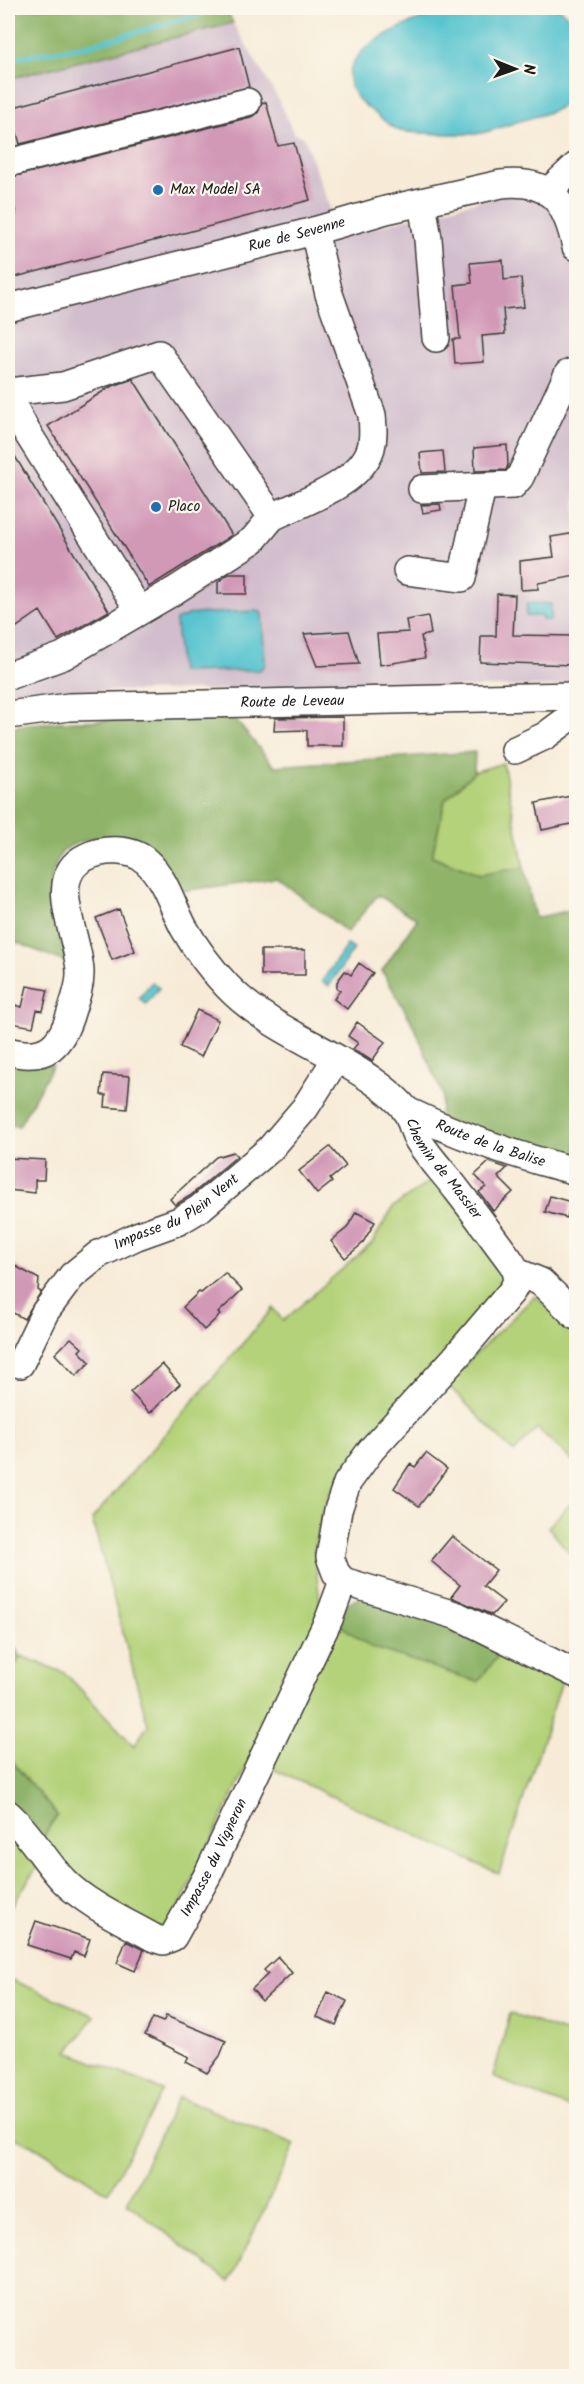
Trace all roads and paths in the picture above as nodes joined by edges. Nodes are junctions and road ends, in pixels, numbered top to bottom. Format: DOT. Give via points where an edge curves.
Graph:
graph roads {
  1 [pos="247,102"];
  2 [pos="8,164"];
  3 [pos="576,166"];
  4 [pos="548,192"];
  5 [pos="422,202"];
  6 [pos="314,231"];
  7 [pos="576,247"];
  8 [pos="8,308"];
  9 [pos="436,338"];
  10 [pos="576,371"];
  11 [pos="8,394"];
  12 [pos="482,487"];
  13 [pos="422,489"];
  14 [pos="272,517"];
  15 [pos="407,571"];
  16 [pos="139,610"];
  17 [pos="8,676"];
  18 [pos="576,696"];
  19 [pos="576,713"];
  20 [pos="8,715"];
  21 [pos="515,750"];
  22 [pos="8,1051"];
  23 [pos="336,1059"];
  24 [pos="405,1110"];
  25 [pos="576,1172"];
  26 [pos="519,1273"];
  27 [pos="576,1316"];
  28 [pos="20,1364"];
  29 [pos="343,1581"];
  30 [pos="576,1674"];
  31 [pos="8,1814"];
  1 -- 2 [label="street"];
  3 -- 4 [label="street"];
  4 -- 5 [label="street, Rue de Sevenne" via="518,182"];
  4 -- 7 [label="street" via="561,202"];
  5 -- 6 [label="street, Rue de Sevenne"];
  5 -- 9 [label="street"];
  6 -- 8 [label="street, Rue de Sevenne"];
  6 -- 14 [label="street" via="329,294 372,415 374,435 363,465 347,480"];
  10 -- 12 [label="street" via="568,374 520,477 513,485"];
  11 -- 14 [label="street" via="63,386 159,354"];
  11 -- 16 [label="street" via="25,429"];
  12 -- 13 [label="street"];
  12 -- 15 [label="street" via="462,578"];
  14 -- 16 [label="street" via="253,540"];
  16 -- 17 [label="street" via="63,656"];
  18 -- 20 [label="street, Route de Leveau" via="69,707"];
  19 -- 21 [label="street" via="545,736"];
  22 -- 23 [label="street, Chemin de Massier" via="46,1052 62,1035 80,972 65,906 69,872 88,855 122,852 134,854 153,868 204,959 229,988 261,1014"];
  23 -- 24 [label="street, Chemin de Massier" via="372,1080"];
  23 -- 28 [label="street, Impasse du Plein Vent" via="305,1108 270,1149 199,1209 99,1254 72,1276 45,1312"];
  24 -- 25 [label="street, Route de la Balise" via="520,1157"];
  24 -- 26 [label="street, Chemin de Massier" via="418,1142"];
  26 -- 27 [label="street" via="541,1282"];
  26 -- 29 [label="street" via="512,1291 370,1450 347,1484 331,1538 330,1557"];
  29 -- 30 [label="street" via="458,1616"];
  29 -- 31 [label="street, Impasse du Vigneron" via="329,1619 207,1876 173,1936 163,1941 154,1938 66,1883"];
}
